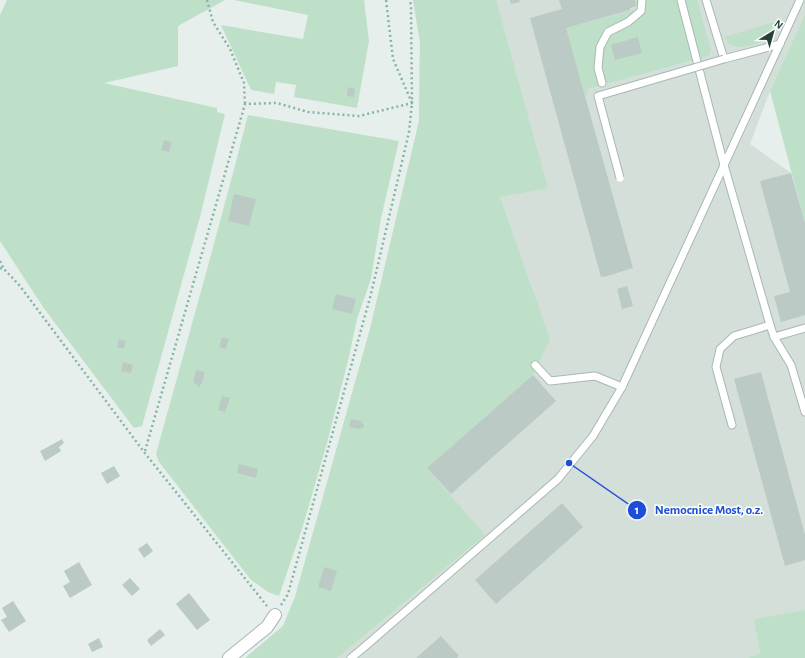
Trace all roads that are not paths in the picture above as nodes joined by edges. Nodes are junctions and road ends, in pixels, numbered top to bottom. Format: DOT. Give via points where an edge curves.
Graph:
graph roads {
  1 [pos="642,0"];
  2 [pos="680,0"];
  3 [pos="706,0"];
  4 [pos="800,0"];
  5 [pos="780,44"];
  6 [pos="724,60"];
  7 [pos="602,83"];
  8 [pos="724,165"];
  9 [pos="620,178"];
  10 [pos="770,326"];
  11 [pos="805,328"];
  12 [pos="774,337"];
  13 [pos="535,365"];
  14 [pos="622,387"];
  15 [pos="805,412"];
  16 [pos="732,425"];
  17 [pos="275,615"];
  18 [pos="229,658"];
  19 [pos="351,658"];
  1 -- 7 [label="lane" via="641,11 628,22 608,32 600,47 598,68"];
  2 -- 8 [label="lane"];
  3 -- 6 [label="lane"];
  4 -- 5 [label="lane"];
  5 -- 6 [label="lane"];
  5 -- 8 [label="lane"];
  6 -- 9 [label="lane, bridge" via="598,96"];
  8 -- 10 [label="lane"];
  8 -- 14 [label="lane"];
  10 -- 12 [label="lane"];
  10 -- 16 [label="lane" via="734,336 720,349 716,367"];
  11 -- 12 [label="lane"];
  12 -- 15 [label="lane" via="791,365"];
  13 -- 14 [label="lane" via="550,381 595,376"];
  14 -- 19 [label="lane" via="593,436 558,479"];
  17 -- 18 [label="street" via="268,627"];
}
